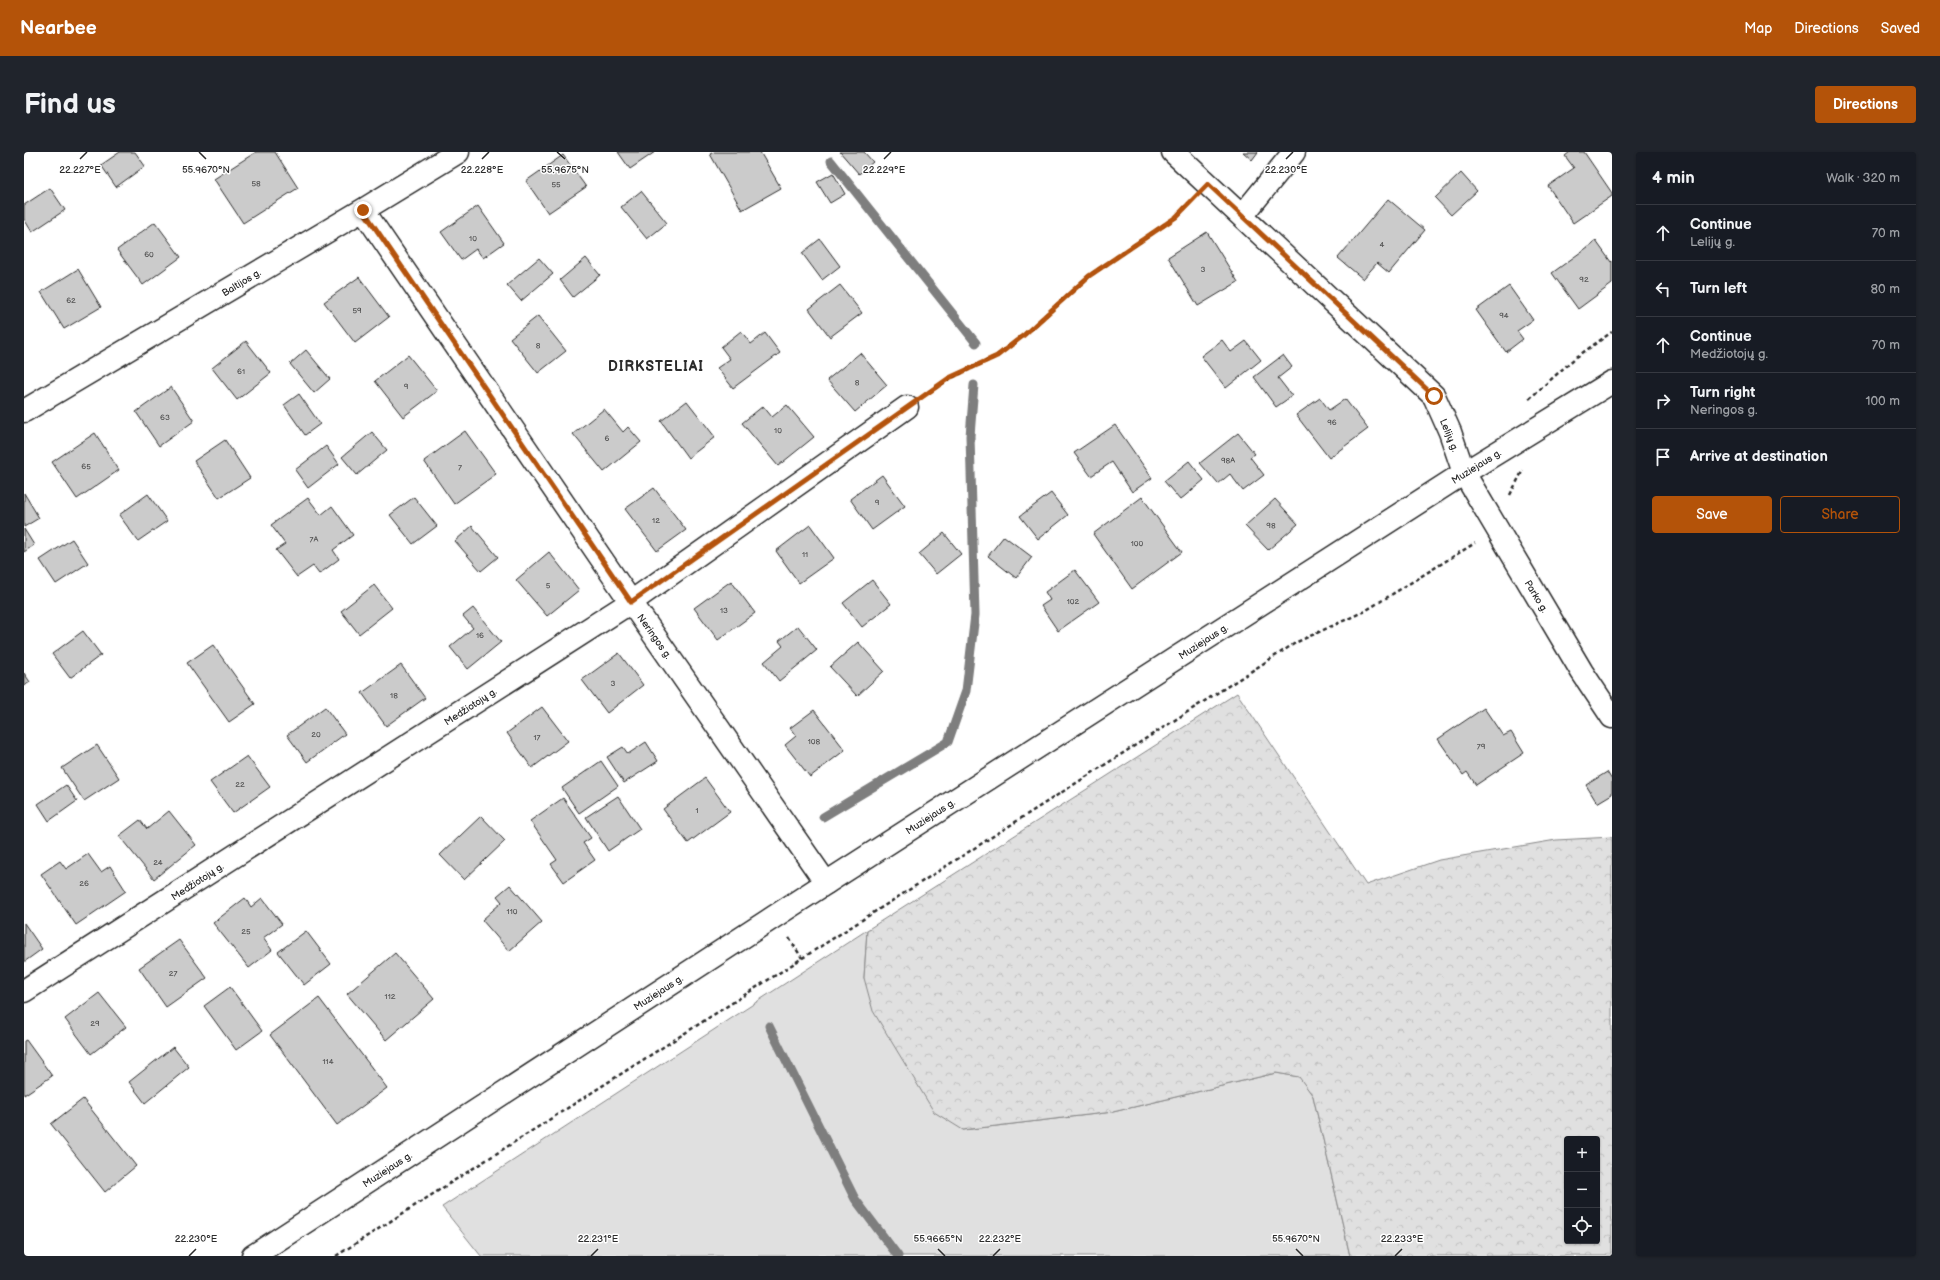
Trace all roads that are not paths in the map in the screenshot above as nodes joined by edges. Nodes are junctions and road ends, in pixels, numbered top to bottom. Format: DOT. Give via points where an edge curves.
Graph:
graph roads {
  1 [pos="458,152"];
  2 [pos="1173,152"];
  3 [pos="1294,152"];
  4 [pos="363,210"];
  5 [pos="1242,216"];
  6 [pos="1612,382"];
  7 [pos="907,407"];
  8 [pos="24,411"];
  9 [pos="1464,472"];
  10 [pos="631,602"];
  11 [pos="1612,717"];
  12 [pos="826,883"];
  13 [pos="24,991"];
  14 [pos="252,1256"];
  1 -- 4 [label="street, Baltijos g."];
  2 -- 5 [label="street, Lelijų g."];
  3 -- 5 [label="street"];
  4 -- 8 [label="street, Baltijos g."];
  4 -- 10 [label="street, Neringos g."];
  5 -- 9 [label="street, Lelijų g." via="1434,396"];
  6 -- 9 [label="street, Muziejaus g."];
  7 -- 10 [label="street, Medžiotojų g."];
  9 -- 11 [label="street, Parko g." via="1582,672"];
  9 -- 12 [label="street, Muziejaus g."];
  10 -- 12 [label="street, Neringos g."];
  10 -- 13 [label="street, Medžiotojų g."];
  12 -- 14 [label="street, Muziejaus g."];
}
